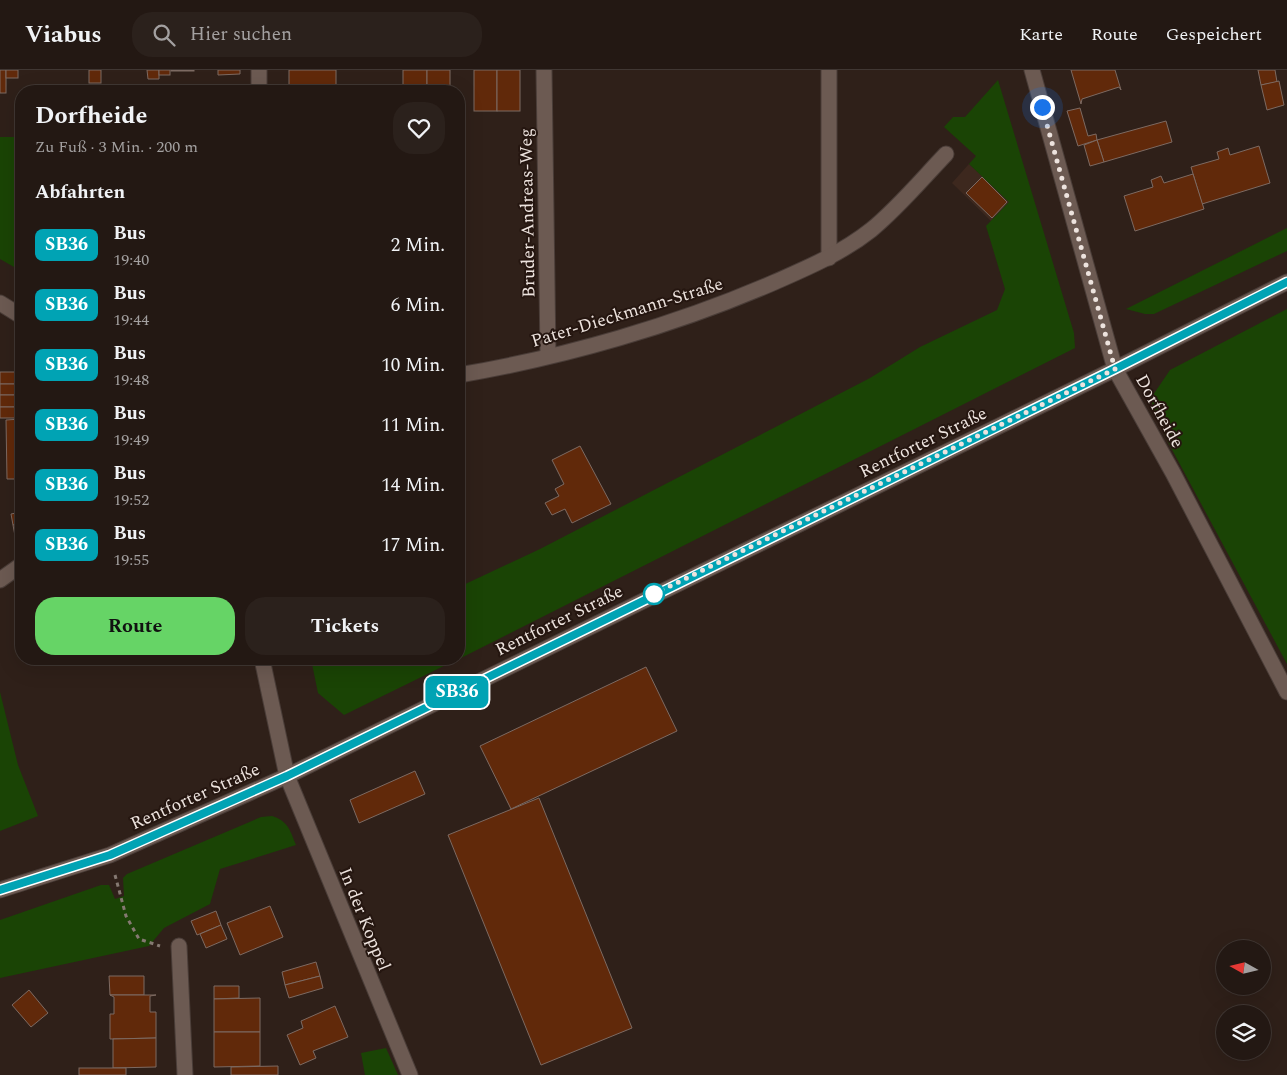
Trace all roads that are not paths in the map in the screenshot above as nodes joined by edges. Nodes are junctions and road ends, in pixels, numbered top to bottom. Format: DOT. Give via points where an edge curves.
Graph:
graph roads {
  1 [pos="259,70"];
  2 [pos="544,70"];
  3 [pos="829,70"];
  4 [pos="1032,70"];
  5 [pos="259,85"];
  6 [pos="946,154"];
  7 [pos="829,258"];
  8 [pos="1287,282"];
  9 [pos="0,303"];
  10 [pos="15,312"];
  11 [pos="548,356"];
  12 [pos="1115,369"];
  13 [pos="465,374"];
  14 [pos="15,569"];
  15 [pos="0,580"];
  16 [pos="263,665"];
  17 [pos="1287,692"];
  18 [pos="287,776"];
  19 [pos="0,890"];
  20 [pos="179,950"];
  21 [pos="185,1075"];
  22 [pos="410,1075"];
  1 -- 5 [label="street"];
  2 -- 11 [label="street, Bruder-Andreas-Weg"];
  3 -- 7 [label="street"];
  4 -- 12 [label="street, Dorfheide"];
  6 -- 7 [label="street, Pater-Dieckmann-Straße" via="872,229"];
  7 -- 11 [label="street, Pater-Dieckmann-Straße" via="731,301 656,327"];
  8 -- 12 [label="street, Rentforter Straße"];
  9 -- 10 [label="street"];
  11 -- 13 [label="street, Pater-Dieckmann-Straße"];
  12 -- 17 [label="street, Dorfheide"];
  12 -- 18 [label="street, Rentforter Straße"];
  14 -- 15 [label="street"];
  16 -- 18 [label="street, In der Koppel"];
  18 -- 19 [label="street, Rentforter Straße" via="110,855"];
  18 -- 22 [label="street, In der Koppel"];
  20 -- 21 [label="street"];
}
